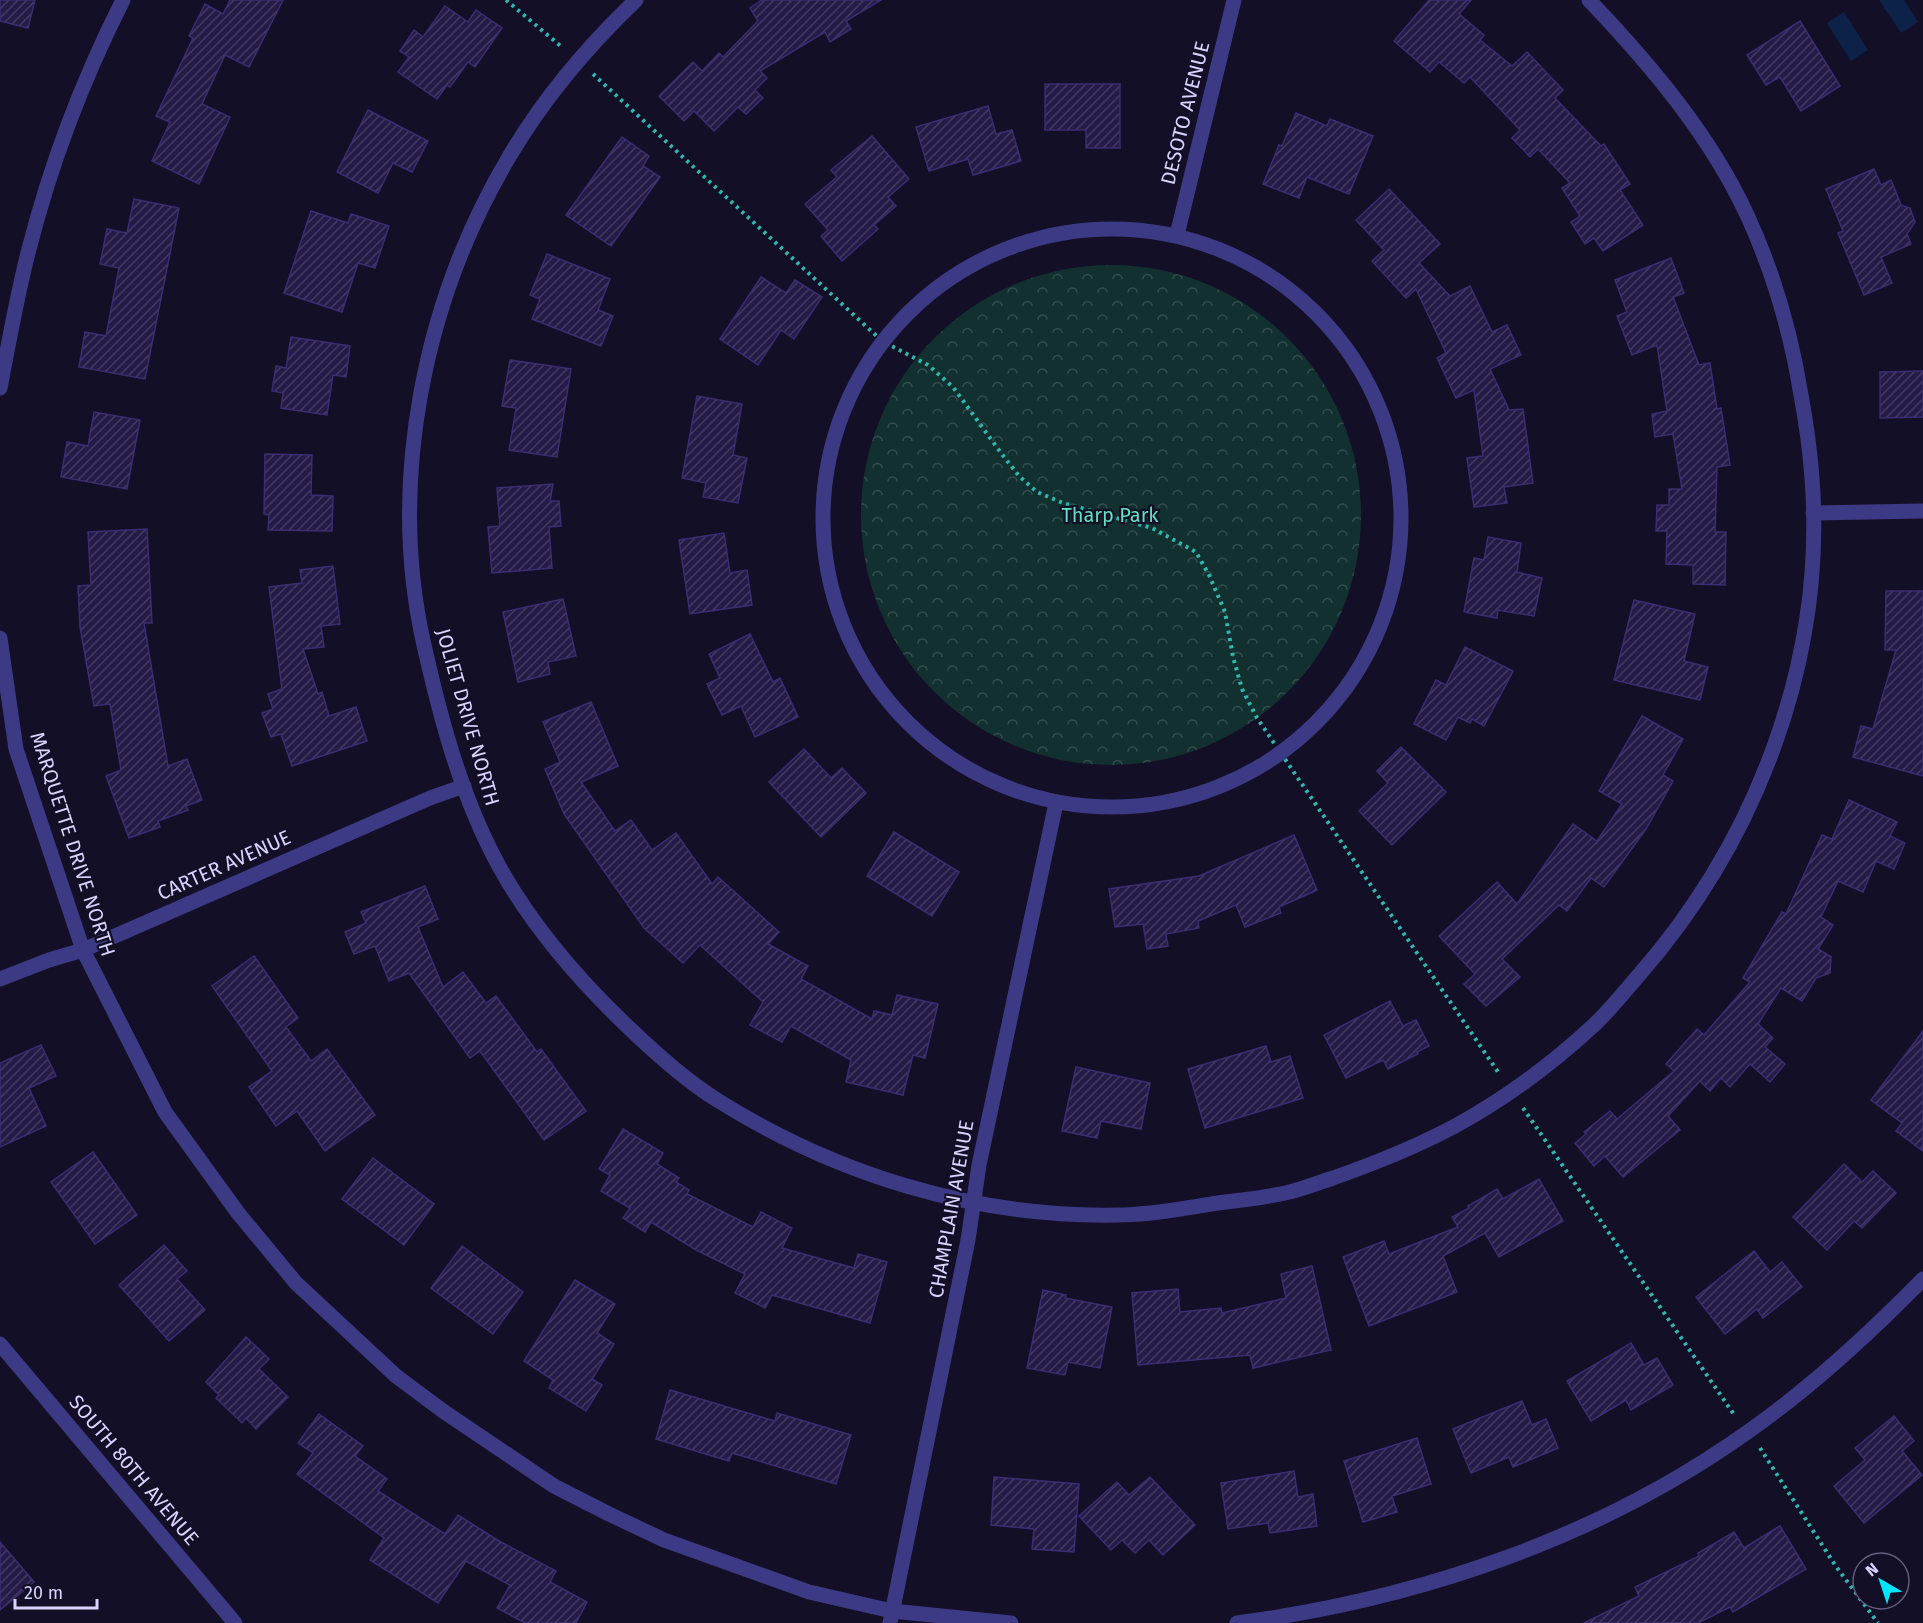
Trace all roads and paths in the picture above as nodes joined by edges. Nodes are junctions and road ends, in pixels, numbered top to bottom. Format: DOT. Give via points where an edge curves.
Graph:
graph roads {
  1 [pos="123,0"];
  2 [pos="506,0"];
  3 [pos="636,0"];
  4 [pos="1234,0"];
  5 [pos="1589,0"];
  6 [pos="578,61"];
  7 [pos="1177,235"];
  8 [pos="882,342"];
  9 [pos="0,388"];
  10 [pos="1923,511"];
  11 [pos="1813,513"];
  12 [pos="0,638"];
  13 [pos="1281,754"];
  14 [pos="464,786"];
  15 [pos="1056,803"];
  16 [pos="82,950"];
  17 [pos="0,979"];
  18 [pos="1510,1092"];
  19 [pos="974,1203"];
  20 [pos="1923,1279"];
  21 [pos="0,1344"];
  22 [pos="1748,1432"];
  23 [pos="891,1617"];
  24 [pos="235,1623"];
  25 [pos="1011,1623"];
  26 [pos="1237,1623"];
  27 [pos="1878,1623"];
  1 -- 9 [label="street" via="85,81 41,203"];
  2 -- 6 [label="path"];
  3 -- 6 [label="street, JOLIET DRIVE NORTH"];
  4 -- 7 [label="street, DESOTO AVENUE"];
  5 -- 11 [label="street, JOLIET DRIVE NORTH" via="1663,82 1701,136 1746,213 1781,300 1796,363 1812,477"];
  6 -- 8 [label="path"];
  6 -- 14 [label="street, JOLIET DRIVE NORTH" via="510,155 461,253 430,349 413,445 413,577 420,628 433,687"];
  7 -- 8 [label="street" via="1123,228 1069,231 997,252 915,306"];
  7 -- 13 [label="street" via="1230,253 1279,280 1335,332 1378,400 1400,477 1399,564 1368,654 1333,706"];
  8 -- 13 [label="path" via="928,365 953,387 1019,476 1037,492 1152,528 1196,552 1225,612 1242,689"];
  8 -- 15 [label="street" via="856,381 834,435 823,491 825,565 849,643 888,704 962,768"];
  10 -- 11 [label="street"];
  11 -- 18 [label="street, JOLIET DRIVE NORTH" via="1807,620 1798,668 1782,725 1732,843 1689,912 1632,983 1595,1024"];
  12 -- 16 [label="street, MARQUETTE DRIVE NORTH" via="16,748"];
  13 -- 15 [label="street" via="1202,794 1118,808"];
  13 -- 18 [label="path"];
  14 -- 16 [label="street, CARTER AVENUE"];
  14 -- 19 [label="street, JOLIET DRIVE NORTH" via="476,821 503,874 543,933 591,992 650,1047 711,1096 793,1143 881,1179"];
  15 -- 19 [label="street, CHAMPLAIN AVENUE"];
  16 -- 17 [label="street, CARTER AVENUE"];
  16 -- 23 [label="street, MARQUETTE DRIVE NORTH" via="165,1112 238,1213 296,1284 396,1376 554,1486 618,1518 664,1540"];
  18 -- 19 [label="street, JOLIET DRIVE NORTH" via="1414,1146 1288,1193 1121,1215 1061,1214"];
  18 -- 22 [label="path"];
  19 -- 23 [label="street, CHAMPLAIN AVENUE"];
  20 -- 22 [label="street" via="1839,1360"];
  21 -- 24 [label="street, SOUTH 80TH AVENUE"];
  22 -- 26 [label="street" via="1636,1501 1511,1557 1417,1587"];
  22 -- 27 [label="path"];
  23 -- 25 [label="street, MARQUETTE DRIVE NORTH"];
}
